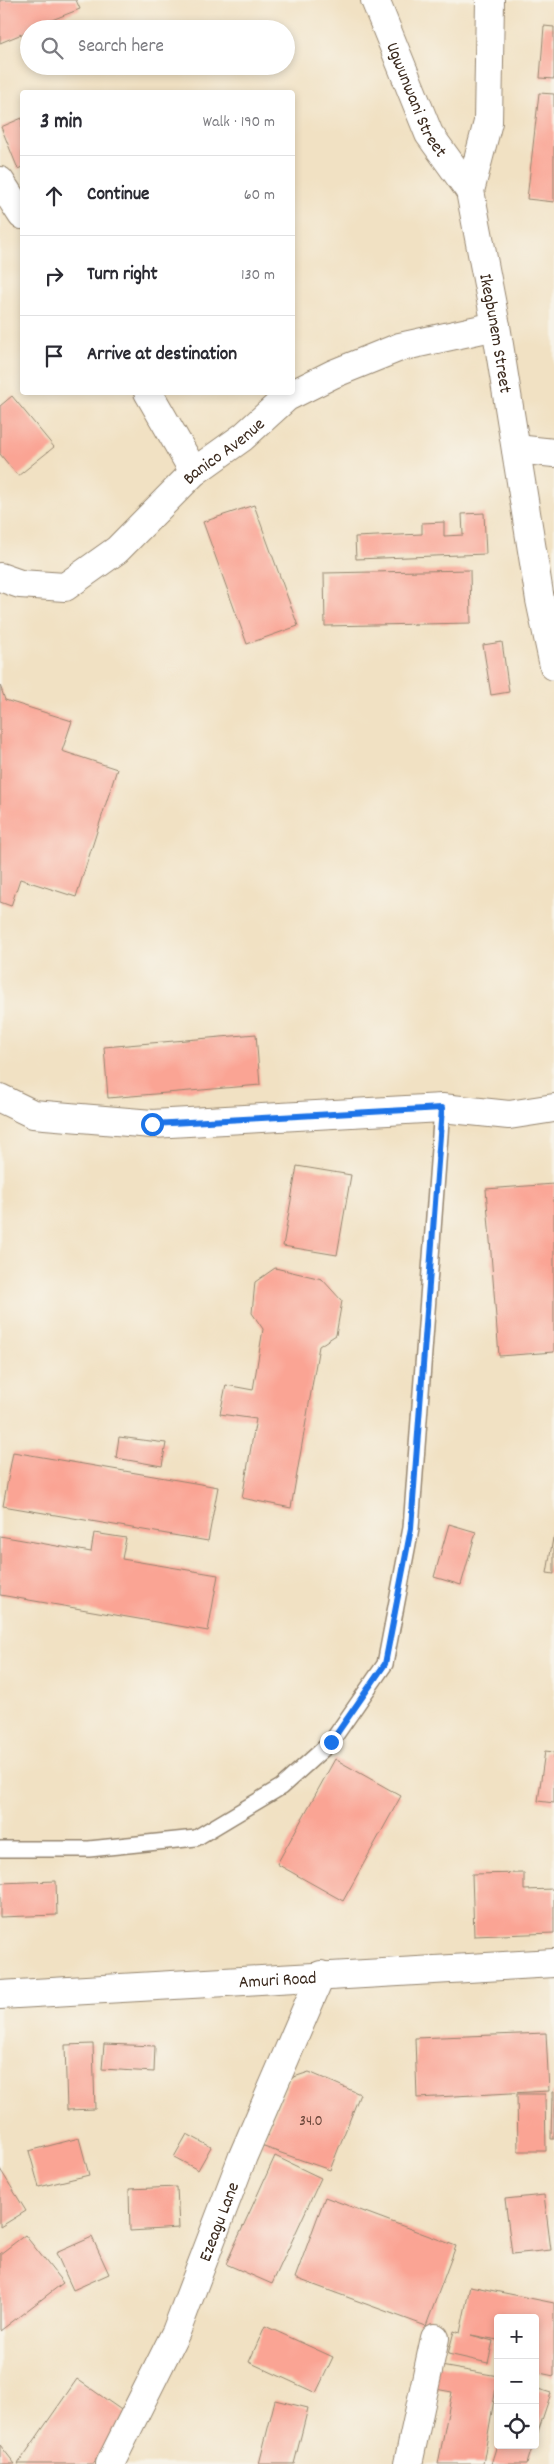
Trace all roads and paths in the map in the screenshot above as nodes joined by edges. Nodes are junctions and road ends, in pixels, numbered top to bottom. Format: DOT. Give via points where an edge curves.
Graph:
graph roads {
  1 [pos="375,0"];
  2 [pos="490,0"];
  3 [pos="0,182"];
  4 [pos="470,191"];
  5 [pos="20,212"];
  6 [pos="496,326"];
  7 [pos="295,393"];
  8 [pos="150,395"];
  9 [pos="290,395"];
  10 [pos="516,449"];
  11 [pos="554,453"];
  12 [pos="194,472"];
  13 [pos="0,577"];
  14 [pos="554,666"];
  15 [pos="0,1098"];
  16 [pos="442,1108"];
  17 [pos="554,1108"];
  18 [pos="0,1849"];
  19 [pos="554,1963"];
  20 [pos="321,1975"];
  21 [pos="0,1995"];
  22 [pos="435,2338"];
  23 [pos="110,2464"];
  24 [pos="408,2464"];
  1 -- 4 [label="street, Ugwunwani Street" via="429,134"];
  2 -- 4 [label="street, Ikegbunem Street" via="488,122"];
  3 -- 5 [label="street"];
  4 -- 6 [label="street, Ikegbunem Street"];
  6 -- 7 [label="street, Banico Avenue" via="400,347"];
  6 -- 10 [label="street, Ikegbunem Street"];
  8 -- 12 [label="street"];
  9 -- 12 [label="street, Banico Avenue" via="243,437"];
  10 -- 11 [label="street"];
  10 -- 14 [label="street, Ikegbunem Street"];
  12 -- 13 [label="street, Banico Avenue" via="117,550 65,587 20,584"];
  15 -- 16 [label="street" via="33,1114 152,1124"];
  16 -- 17 [label="street" via="510,1114"];
  16 -- 18 [label="lane" via="411,1528 385,1664 331,1742 281,1786 196,1838 89,1849"];
  19 -- 20 [label="street, Amuri Road"];
  20 -- 21 [label="street, Amuri Road"];
  20 -- 23 [label="street, Ezeagu Lane" via="243,2156 176,2332"];
  22 -- 24 [label="street"];
}
